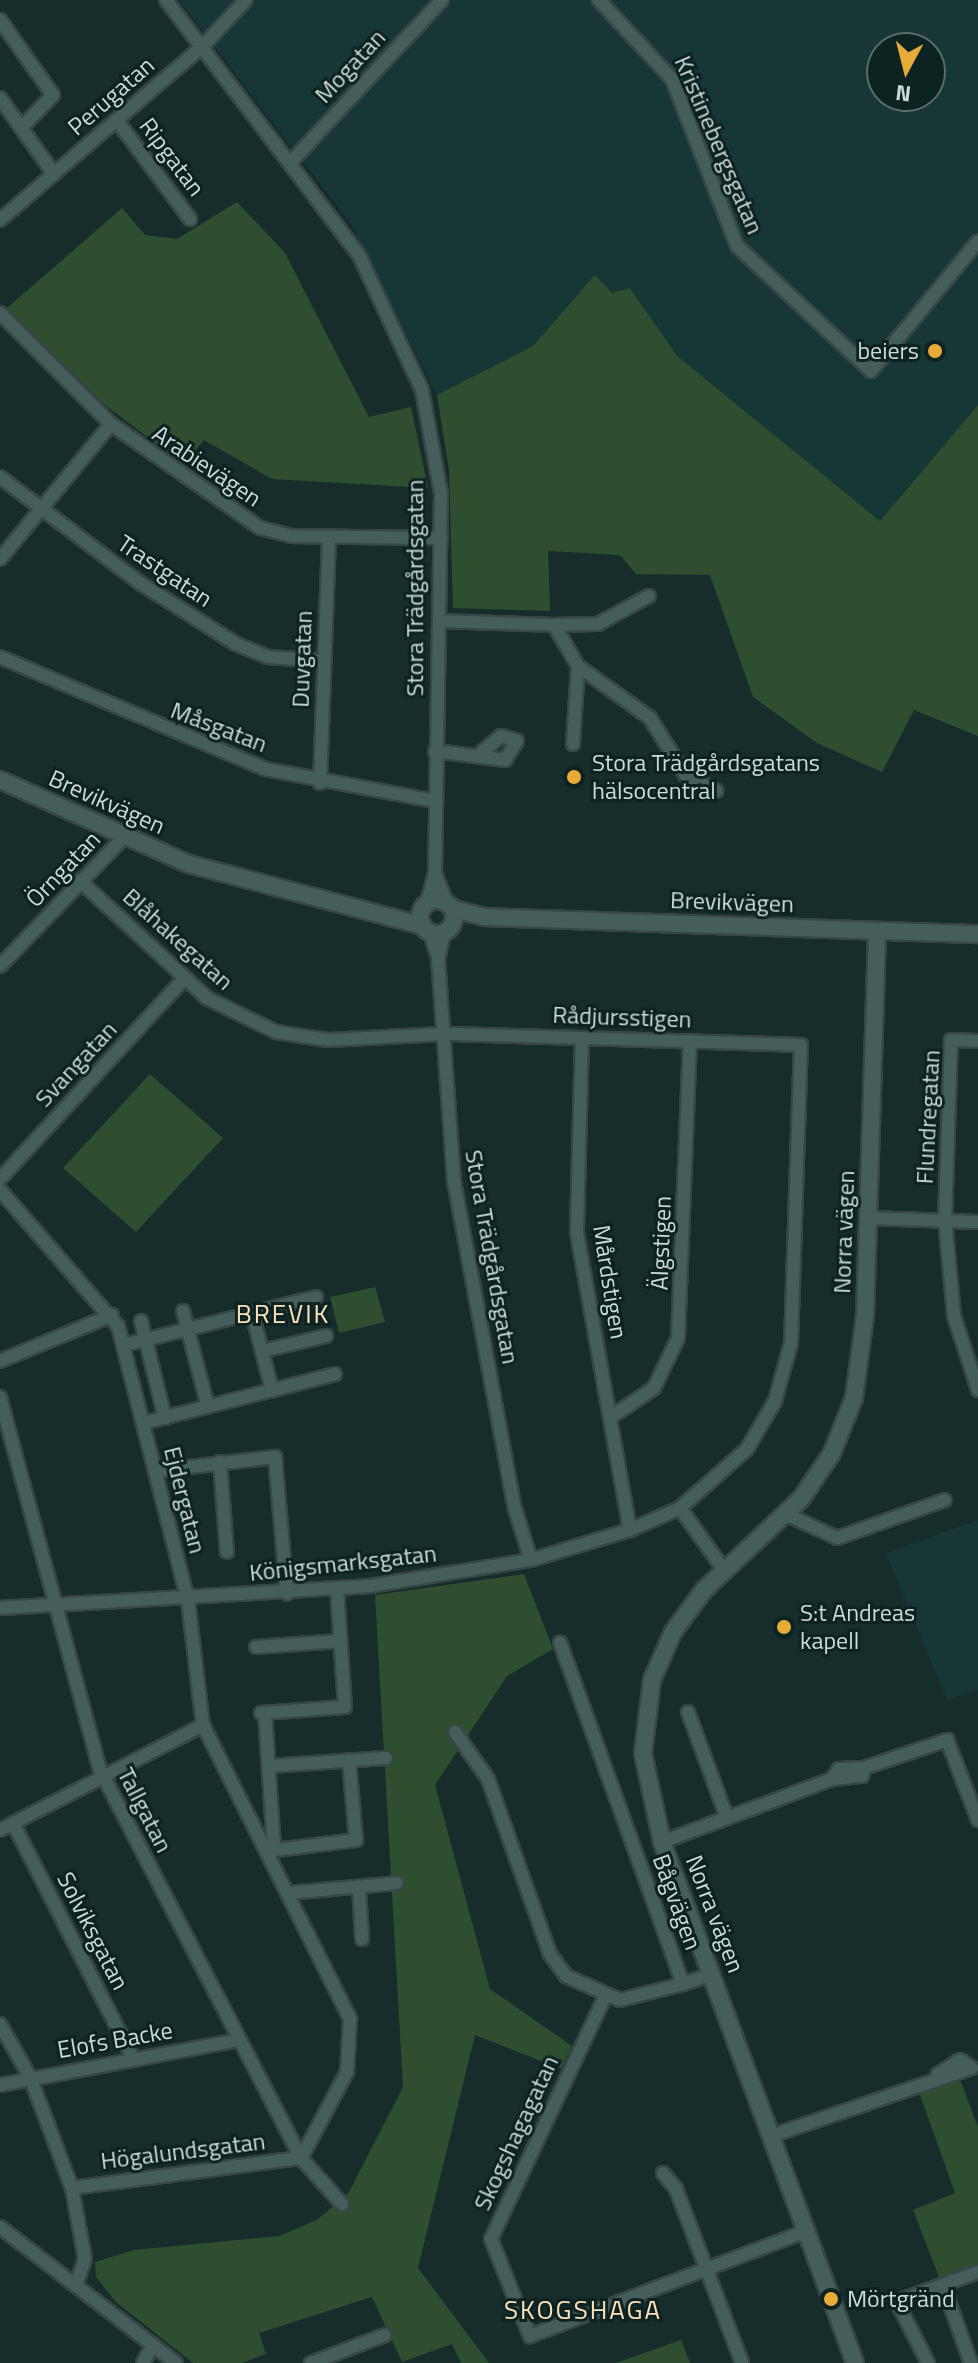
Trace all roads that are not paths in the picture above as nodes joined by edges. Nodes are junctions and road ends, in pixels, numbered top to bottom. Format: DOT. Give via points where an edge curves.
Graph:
graph roads {
  1 [pos="166,0"];
  2 [pos="246,0"];
  3 [pos="442,0"];
  4 [pos="599,0"];
  5 [pos="622,0"];
  6 [pos="612,12"];
  7 [pos="0,20"];
  8 [pos="202,47"];
  9 [pos="0,98"];
  10 [pos="118,122"];
  11 [pos="22,127"];
  12 [pos="290,163"];
  13 [pos="54,174"];
  14 [pos="190,219"];
  15 [pos="0,220"];
  16 [pos="978,241"];
  17 [pos="0,313"];
  18 [pos="111,424"];
  19 [pos="0,477"];
  20 [pos="40,511"];
  21 [pos="329,536"];
  22 [pos="441,538"];
  23 [pos="0,559"];
  24 [pos="649,596"];
  25 [pos="439,621"];
  26 [pos="554,625"];
  27 [pos="0,657"];
  28 [pos="324,661"];
  29 [pos="578,666"];
  30 [pos="573,744"];
  31 [pos="435,751"];
  32 [pos="482,752"];
  33 [pos="0,780"];
  34 [pos="320,783"];
  35 [pos="717,791"];
  36 [pos="434,801"];
  37 [pos="124,837"];
  38 [pos="435,873"];
  39 [pos="80,881"];
  40 [pos="426,903"];
  41 [pos="450,905"];
  42 [pos="381,915"];
  43 [pos="484,917"];
  44 [pos="437,930"];
  45 [pos="877,931"];
  46 [pos="978,934"];
  47 [pos="0,966"];
  48 [pos="185,978"];
  49 [pos="443,1034"];
  50 [pos="582,1038"];
  51 [pos="690,1041"];
  52 [pos="978,1041"];
  53 [pos="801,1045"];
  54 [pos="0,1179"];
  55 [pos="0,1190"];
  56 [pos="869,1218"];
  57 [pos="945,1220"];
  58 [pos="978,1222"];
  59 [pos="316,1297"];
  60 [pos="183,1311"];
  61 [pos="252,1313"];
  62 [pos="112,1315"];
  63 [pos="141,1321"];
  64 [pos="187,1329"];
  65 [pos="326,1336"];
  66 [pos="146,1339"];
  67 [pos="124,1345"];
  68 [pos="262,1351"];
  69 [pos="0,1361"];
  70 [pos="335,1374"];
  71 [pos="272,1390"];
  72 [pos="978,1390"];
  73 [pos="0,1397"];
  74 [pos="208,1407"];
  75 [pos="611,1417"];
  76 [pos="165,1418"];
  77 [pos="143,1423"];
  78 [pos="220,1462"];
  79 [pos="155,1471"];
  80 [pos="945,1500"];
  81 [pos="680,1508"];
  82 [pos="788,1515"];
  83 [pos="630,1530"];
  84 [pos="227,1552"];
  85 [pos="531,1560"];
  86 [pos="724,1570"];
  87 [pos="337,1589"];
  88 [pos="287,1593"];
  89 [pos="188,1600"];
  90 [pos="55,1606"];
  91 [pos="0,1608"];
  92 [pos="340,1641"];
  93 [pos="560,1642"];
  94 [pos="256,1647"];
  95 [pos="688,1712"];
  96 [pos="203,1725"];
  97 [pos="455,1732"];
  98 [pos="386,1758"];
  99 [pos="349,1760"];
  100 [pos="269,1766"];
  101 [pos="103,1776"];
  102 [pos="727,1818"];
  103 [pos="978,1820"];
  104 [pos="13,1823"];
  105 [pos="0,1830"];
  106 [pos="662,1842"];
  107 [pos="271,1849"];
  108 [pos="397,1883"];
  109 [pos="359,1887"];
  110 [pos="288,1893"];
  111 [pos="362,1939"];
  112 [pos="712,1974"];
  113 [pos="683,1984"];
  114 [pos="604,1999"];
  115 [pos="0,2024"];
  116 [pos="238,2040"];
  117 [pos="133,2059"];
  118 [pos="937,2075"];
  119 [pos="30,2077"];
  120 [pos="0,2085"];
  121 [pos="771,2136"];
  122 [pos="301,2158"];
  123 [pos="663,2173"];
  124 [pos="72,2188"];
  125 [pos="342,2204"];
  126 [pos="0,2227"];
  127 [pos="806,2231"];
  128 [pos="706,2268"];
  129 [pos="978,2272"];
  130 [pos="76,2285"];
  131 [pos="943,2285"];
  132 [pos="385,2335"];
  133 [pos="153,2345"];
  134 [pos="143,2363"];
  135 [pos="176,2363"];
  136 [pos="311,2363"];
  137 [pos="742,2363"];
  138 [pos="855,2363"];
  139 [pos="928,2363"];
  140 [pos="971,2363"];
  1 -- 8 [label="street, Stora Trädgårdsgatan"];
  2 -- 8 [label="street, Perugatan"];
  3 -- 12 [label="street, Mogatan"];
  4 -- 6 [label="street, Kristinebergsgatan"];
  5 -- 6 [label="street"];
  6 -- 16 [label="street, Kristinebergsgatan" via="672,79 737,246 871,371"];
  7 -- 11 [label="street" via="53,95"];
  8 -- 10 [label="street, Perugatan"];
  8 -- 12 [label="street, Stora Trädgårdsgatan"];
  9 -- 11 [label="street"];
  10 -- 13 [label="street, Perugatan"];
  10 -- 14 [label="street, Ripgatan"];
  11 -- 13 [label="street"];
  12 -- 22 [label="street, Stora Trädgårdsgatan" via="359,255 412,358 434,447"];
  13 -- 15 [label="street, Perugatan"];
  17 -- 18 [label="street, Arabievägen"];
  18 -- 20 [label="street"];
  18 -- 21 [label="street, Arabievägen" via="260,528"];
  19 -- 20 [label="street, Trastgatan"];
  20 -- 23 [label="street"];
  20 -- 28 [label="street, Trastgatan" via="236,644 268,657"];
  21 -- 22 [label="street, Arabievägen"];
  21 -- 28 [label="street, Duvgatan"];
  22 -- 25 [label="street, Stora Trädgårdsgatan"];
  24 -- 26 [label="street" via="598,624"];
  25 -- 26 [label="street"];
  25 -- 31 [label="street, Stora Trädgårdsgatan"];
  26 -- 29 [label="street"];
  27 -- 34 [label="street, Måsgatan" via="211,750"];
  28 -- 34 [label="street, Duvgatan"];
  29 -- 30 [label="street"];
  29 -- 35 [label="street" via="650,718 686,776"];
  31 -- 32 [label="street"];
  31 -- 36 [label="street, Stora Trädgårdsgatan"];
  33 -- 37 [label="street, Brevikvägen"];
  34 -- 36 [label="street, Måsgatan"];
  36 -- 38 [label="street, Stora Trädgårdsgatan"];
  37 -- 39 [label="street, Örngatan"];
  37 -- 42 [label="street, Brevikvägen" via="236,880"];
  38 -- 40 [label="street, Stora Trädgårdsgatan"];
  38 -- 41 [label="street, Stora Trädgårdsgatan"];
  39 -- 47 [label="street, Örngatan"];
  39 -- 48 [label="street, Blåhakegatan"];
  40 -- 41 [label="street, Brevikvägen"];
  40 -- 42 [label="street, Brevikvägen"];
  40 -- 44 [label="street"];
  41 -- 43 [label="street, Brevikvägen"];
  41 -- 44 [label="street"];
  42 -- 44 [label="street, Brevikvägen"];
  43 -- 44 [label="street, Brevikvägen"];
  43 -- 45 [label="street, Brevikvägen"];
  44 -- 49 [label="street, Stora Trädgårdsgatan"];
  45 -- 46 [label="street, Brevikvägen"];
  45 -- 56 [label="street, Norra vägen"];
  48 -- 49 [label="street, Blåhakegatan" via="228,1012 276,1032 328,1040"];
  48 -- 54 [label="street, Svangatan"];
  49 -- 50 [label="street, Rådjursstigen"];
  49 -- 85 [label="street, Stora Trädgårdsgatan" via="454,1181 515,1509"];
  50 -- 51 [label="street, Rådjursstigen"];
  50 -- 75 [label="street, Mårdstigen" via="577,1233"];
  51 -- 53 [label="street, Rådjursstigen"];
  51 -- 75 [label="street, Älgstigen" via="678,1338 654,1388"];
  52 -- 57 [label="street, Flundregatan" via="951,1040"];
  53 -- 81 [label="street, Königsmarksgatan" via="784,1376 747,1449"];
  55 -- 62 [label="street, Ejdergatan"];
  56 -- 57 [label="street"];
  56 -- 82 [label="street, Norra vägen" via="854,1398 832,1453"];
  57 -- 58 [label="street"];
  57 -- 72 [label="street" via="954,1316"];
  59 -- 61 [label="street"];
  60 -- 64 [label="street"];
  61 -- 64 [label="street"];
  61 -- 68 [label="street"];
  62 -- 67 [label="street, Ejdergatan"];
  62 -- 69 [label="street"];
  63 -- 66 [label="street"];
  64 -- 66 [label="street"];
  64 -- 74 [label="street"];
  65 -- 68 [label="street"];
  66 -- 67 [label="street"];
  66 -- 76 [label="street"];
  67 -- 77 [label="street, Ejdergatan"];
  68 -- 71 [label="street"];
  70 -- 71 [label="street"];
  71 -- 74 [label="street"];
  73 -- 90 [label="street, Tallgatan"];
  74 -- 76 [label="street"];
  75 -- 83 [label="street, Mårdstigen"];
  76 -- 77 [label="street"];
  77 -- 79 [label="street, Ejdergatan"];
  78 -- 79 [label="street"];
  78 -- 84 [label="street"];
  78 -- 88 [label="street" via="275,1457"];
  79 -- 89 [label="street, Ejdergatan"];
  80 -- 82 [label="street" via="837,1538"];
  81 -- 83 [label="street, Königsmarksgatan"];
  81 -- 86 [label="street"];
  82 -- 86 [label="street, Norra vägen"];
  83 -- 85 [label="street, Königsmarksgatan"];
  85 -- 87 [label="street, Königsmarksgatan"];
  86 -- 106 [label="street, Norra vägen" via="673,1632 652,1680 643,1753"];
  87 -- 88 [label="street, Königsmarksgatan"];
  87 -- 92 [label="street, Ejdergatan"];
  88 -- 89 [label="street, Königsmarksgatan"];
  89 -- 90 [label="street, Königsmarksgatan"];
  89 -- 96 [label="street, Ejdergatan"];
  90 -- 91 [label="street, Königsmarksgatan"];
  90 -- 101 [label="street, Tallgatan"];
  92 -- 94 [label="street"];
  92 -- 100 [label="street, Ejdergatan" via="345,1707 263,1713"];
  93 -- 113 [label="street, Bågvägen"];
  95 -- 102 [label="street"];
  96 -- 101 [label="street"];
  96 -- 107 [label="street, Ejdergatan"];
  97 -- 114 [label="street" via="488,1779 557,1966"];
  98 -- 99 [label="street"];
  99 -- 100 [label="street"];
  99 -- 107 [label="street" via="356,1840"];
  100 -- 107 [label="street, Ejdergatan"];
  101 -- 104 [label="street"];
  101 -- 116 [label="street, Tallgatan"];
  102 -- 103 [label="street" via="832,1779 862,1776 864,1768 947,1740"];
  102 -- 106 [label="street"];
  104 -- 105 [label="street"];
  104 -- 117 [label="street, Solviksgatan"];
  106 -- 112 [label="street, Norra vägen"];
  107 -- 110 [label="street, Ejdergatan"];
  108 -- 109 [label="street"];
  109 -- 110 [label="street"];
  109 -- 111 [label="street"];
  110 -- 122 [label="street, Ejdergatan" via="342,2000 352,2037 347,2072"];
  112 -- 113 [label="street"];
  112 -- 121 [label="street, Norra vägen"];
  113 -- 114 [label="street, Bågvägen" via="634,1999"];
  114 -- 128 [label="street, Skogshagagatan" via="491,2239 530,2336"];
  115 -- 119 [label="street"];
  116 -- 117 [label="street, Elofs Backe"];
  116 -- 122 [label="street, Tallgatan"];
  117 -- 119 [label="street, Elofs Backe"];
  118 -- 121 [label="street"];
  119 -- 120 [label="street, Elofs Backe"];
  119 -- 124 [label="street"];
  121 -- 127 [label="street, Norra vägen"];
  122 -- 124 [label="street, Högalundsgatan"];
  122 -- 125 [label="street, Tallgatan"];
  123 -- 128 [label="street" via="676,2189"];
  124 -- 130 [label="street" via="85,2259"];
  126 -- 130 [label="street"];
  127 -- 128 [label="street, Skogshagagatan"];
  127 -- 138 [label="street, Norra vägen"];
  128 -- 137 [label="street"];
  129 -- 131 [label="street"];
  130 -- 133 [label="street"];
  131 -- 139 [label="street" via="900,2308 908,2310"];
  131 -- 140 [label="street"];
  132 -- 136 [label="street"];
  133 -- 134 [label="street"];
  133 -- 135 [label="street"];
}
